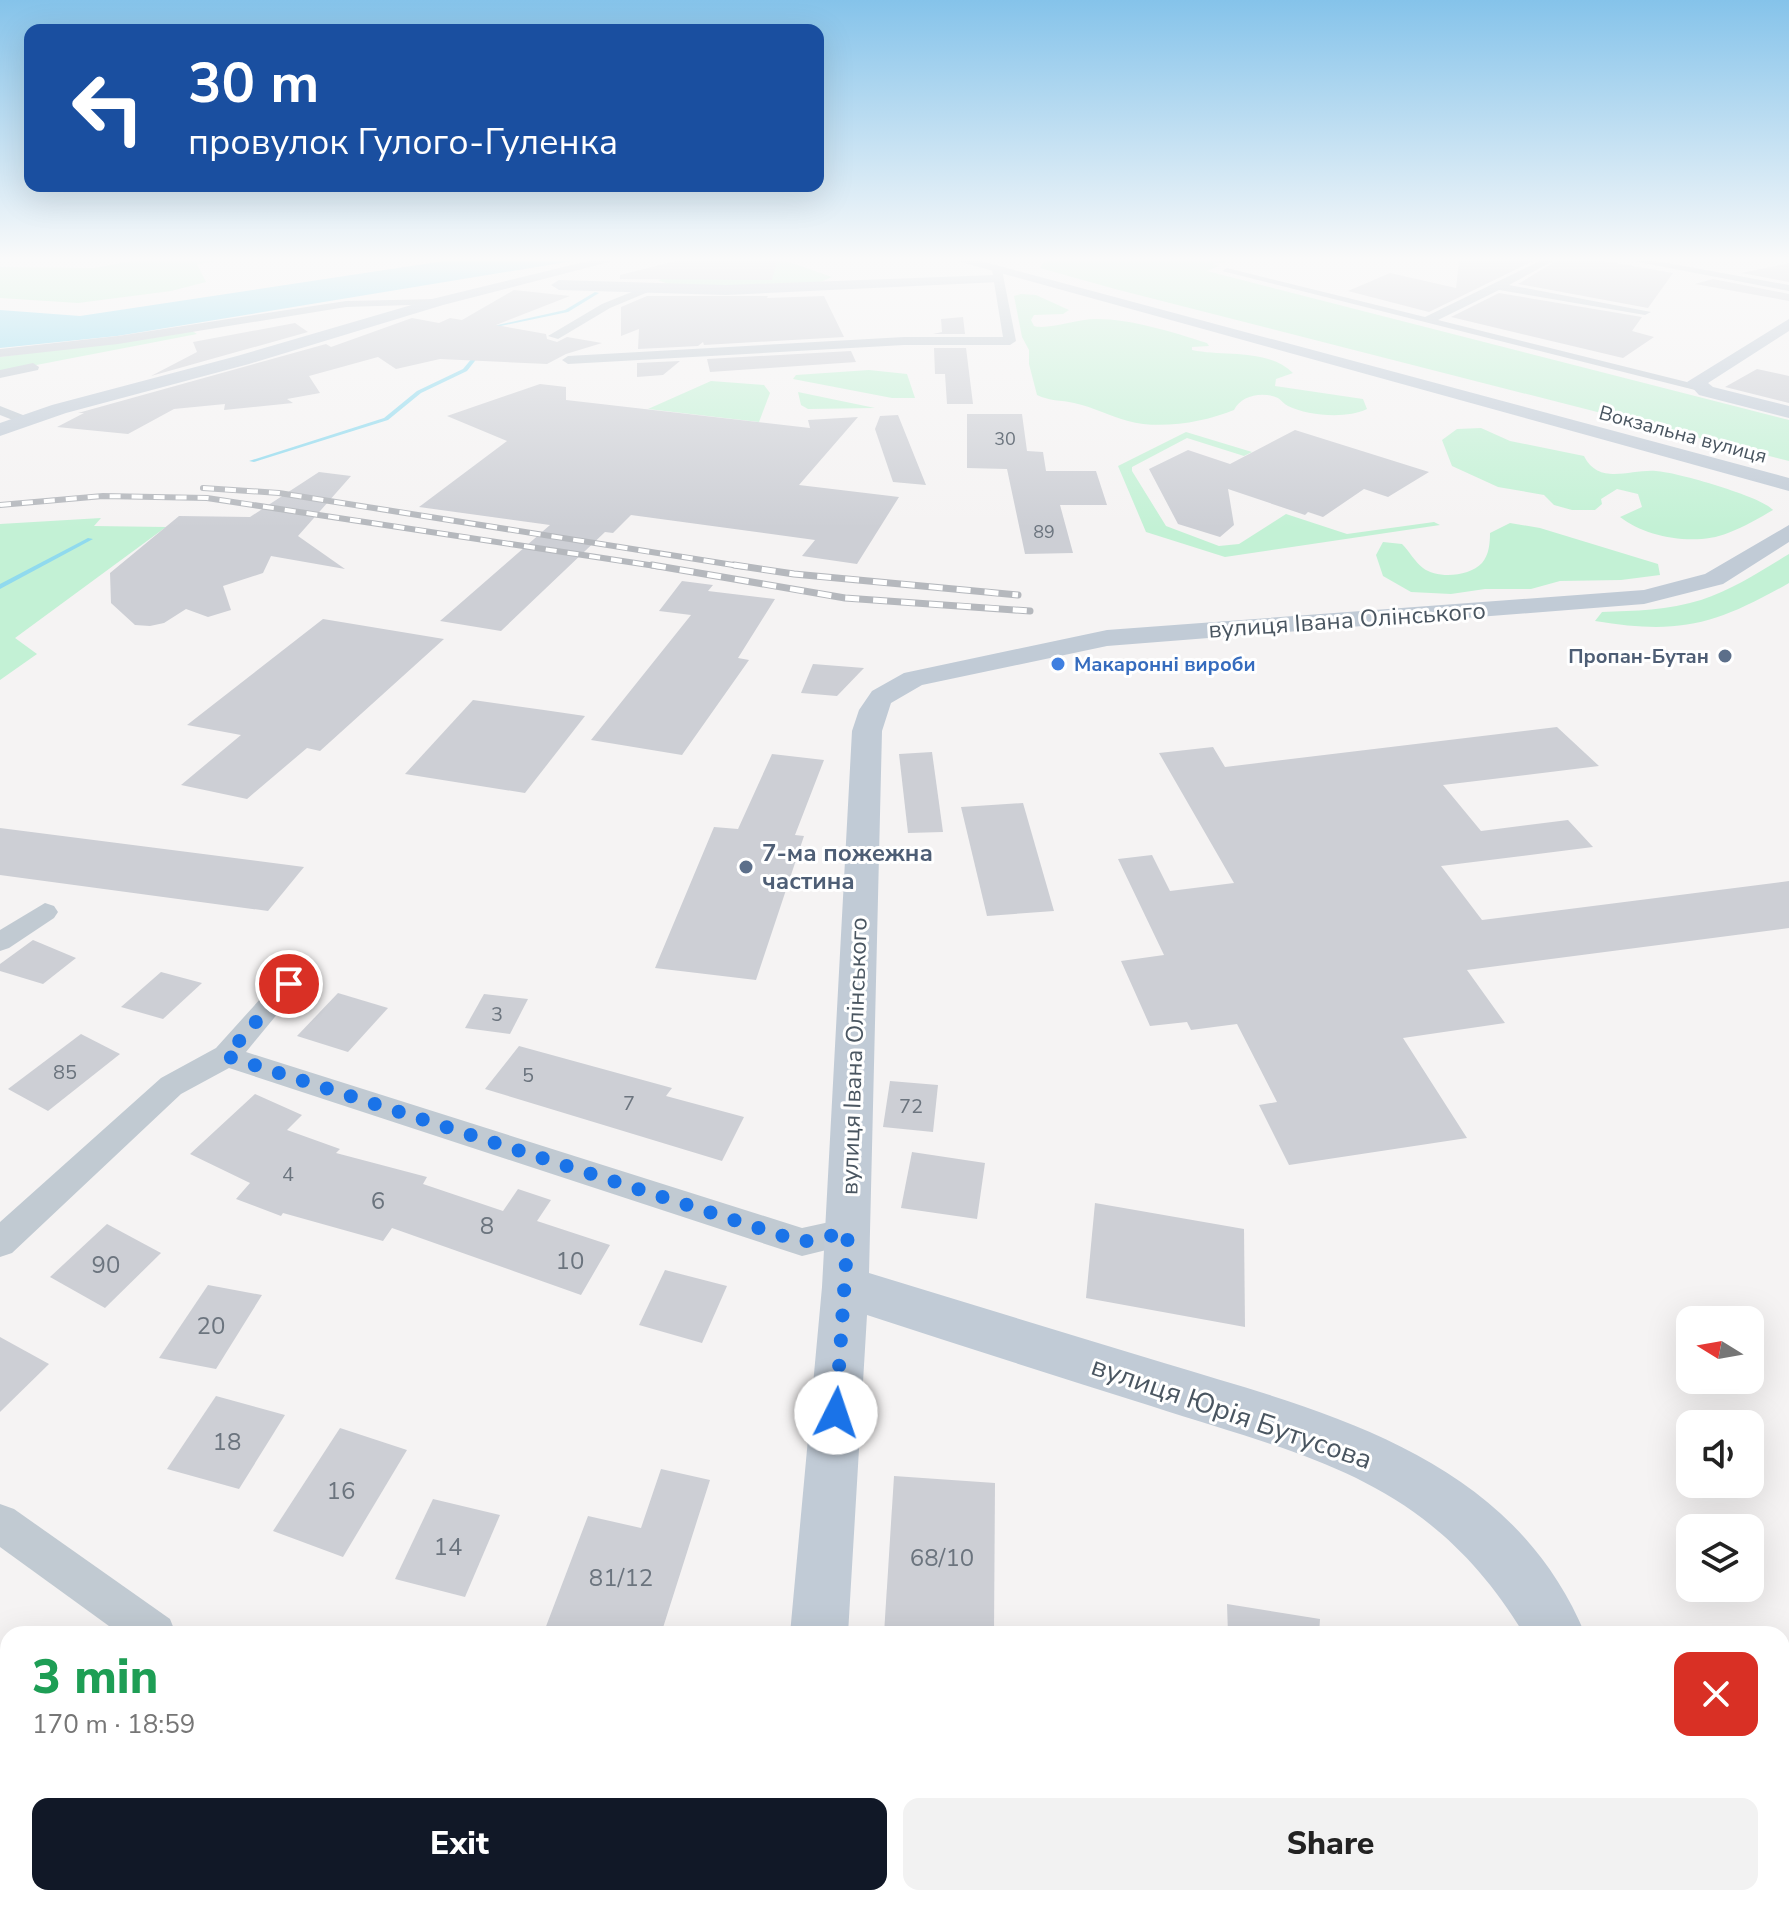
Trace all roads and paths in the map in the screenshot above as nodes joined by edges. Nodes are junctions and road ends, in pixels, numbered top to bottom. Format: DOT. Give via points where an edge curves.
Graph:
graph roads {
  1 [pos="28,350"];
  2 [pos="280,350"];
  3 [pos="746,350"];
  4 [pos="1290,350"];
  5 [pos="1542,350"];
  6 [pos="1746,350"];
  7 [pos="0,353"];
  8 [pos="568,360"];
  9 [pos="33,367"];
  10 [pos="0,374"];
  11 [pos="1706,391"];
  12 [pos="0,410"];
  13 [pos="1789,412"];
  14 [pos="23,420"];
  15 [pos="0,430"];
  16 [pos="1789,485"];
  17 [pos="1789,532"];
  18 [pos="45,912"];
  19 [pos="0,942"];
  20 [pos="289,984"];
  21 [pos="226,1056"];
  22 [pos="848,1232"];
  23 [pos="0,1243"];
  24 [pos="845,1287"];
  25 [pos="0,1523"];
  26 [pos="144,1626"];
  27 [pos="820,1626"];
  28 [pos="1551,1626"];
  1 -- 7 [label="street"];
  2 -- 14 [label="main road"];
  3 -- 8 [label="street"];
  4 -- 16 [label="main road, Вокзальна вулиця"];
  5 -- 11 [label="street"];
  6 -- 11 [label="main road" via="1697,379"];
  9 -- 10 [label="street"];
  11 -- 13 [label="main road"];
  12 -- 14 [label="street"];
  14 -- 15 [label="main road"];
  17 -- 22 [label="main road, вулиця Івана Олінського" via="1714,579 1644,597 1107,638 914,679 885,692 871,709 867,731"];
  18 -- 19 [label="street"];
  20 -- 21 [label="street"];
  21 -- 22 [label="street" via="802,1242"];
  21 -- 23 [label="street" via="171,1086"];
  22 -- 24 [label="main road, вулиця Івана Олінського"];
  24 -- 27 [label="main road, вулиця Івана Олінського"];
  24 -- 28 [label="main road, вулиця Юрія Бутусова" via="1367,1454 1414,1480 1493,1543"];
  25 -- 26 [label="street"];
}
